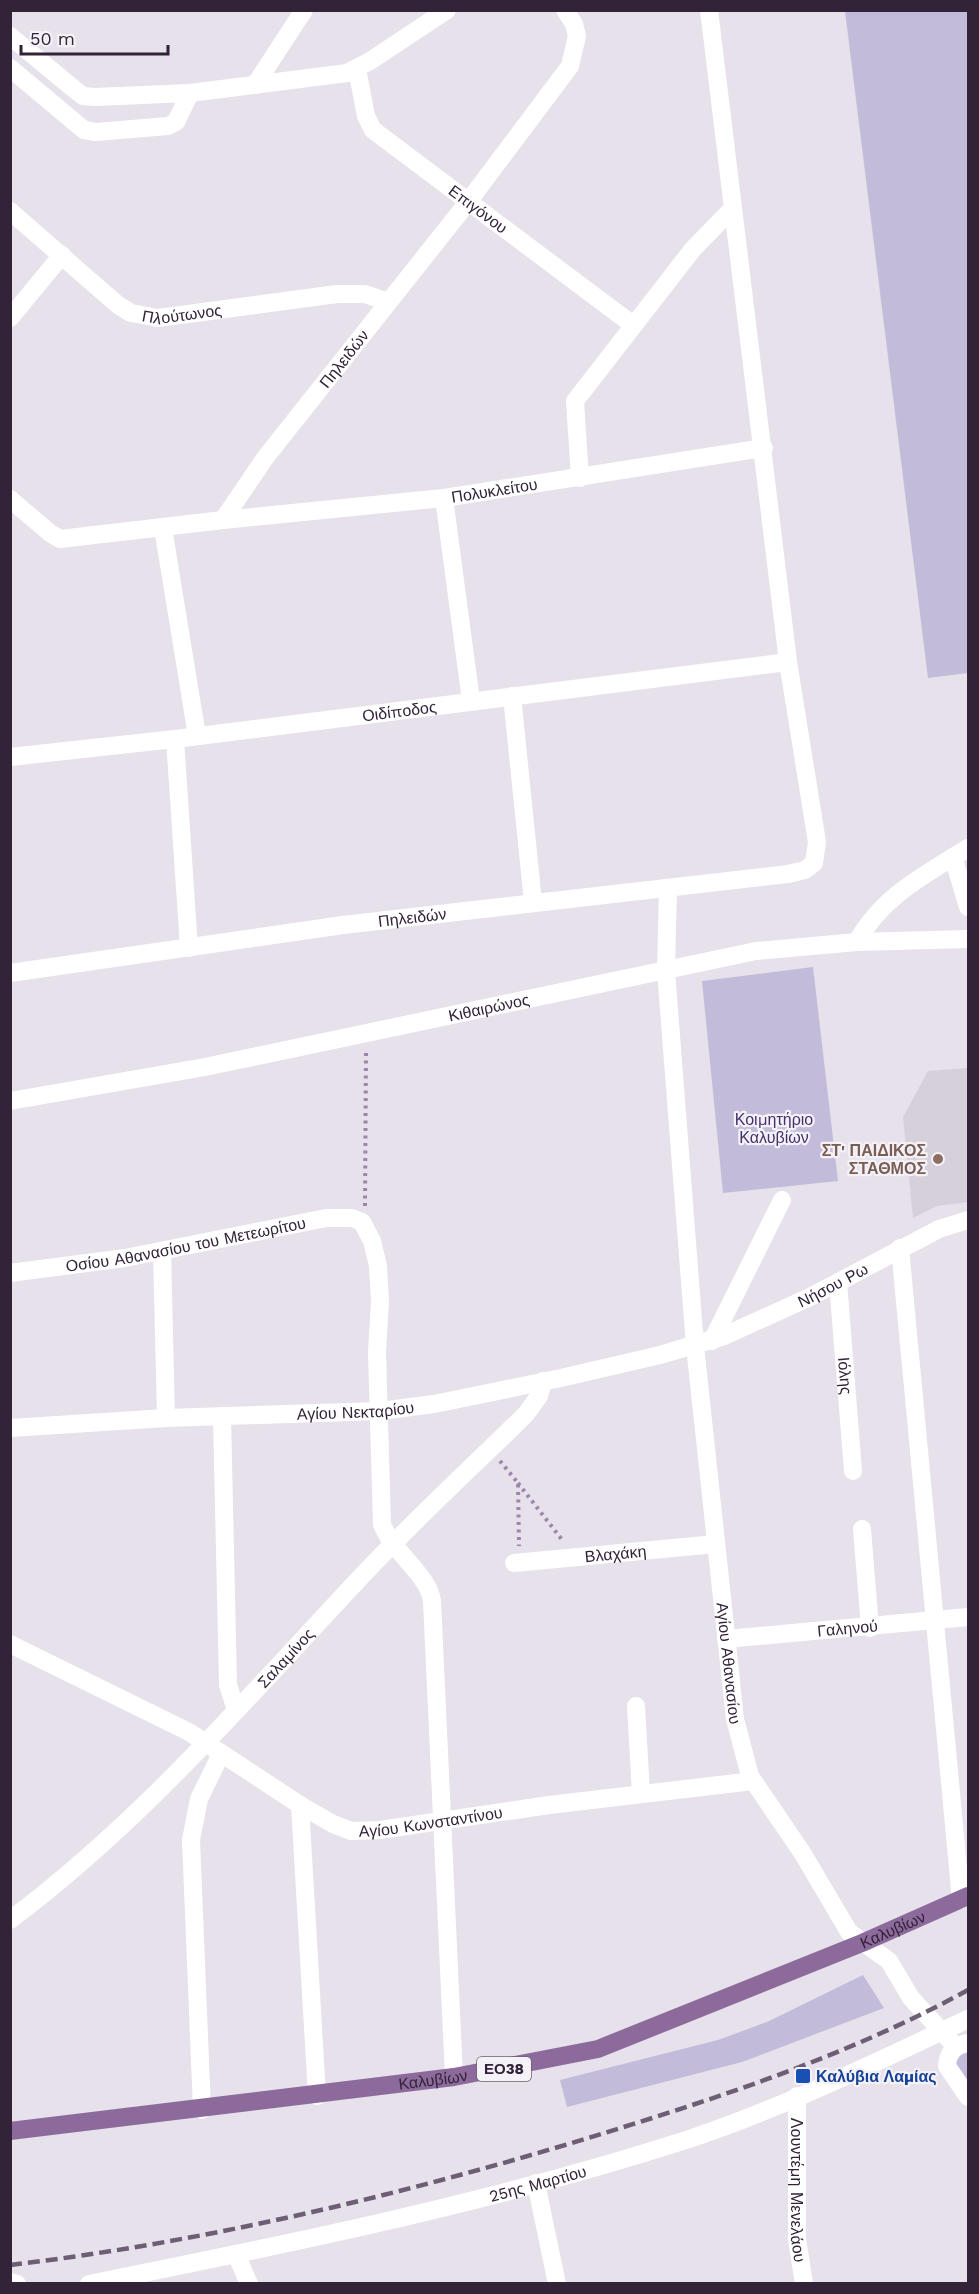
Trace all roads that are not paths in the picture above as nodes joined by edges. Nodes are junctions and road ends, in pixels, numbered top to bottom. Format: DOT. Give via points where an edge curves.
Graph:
graph roads {
  1 [pos="304,10"];
  2 [pos="447,10"];
  3 [pos="565,10"];
  4 [pos="709,10"];
  5 [pos="10,36"];
  6 [pos="10,68"];
  7 [pos="357,69"];
  8 [pos="255,86"];
  9 [pos="190,93"];
  10 [pos="468,202"];
  11 [pos="732,209"];
  12 [pos="10,211"];
  13 [pos="62,255"];
  14 [pos="388,302"];
  15 [pos="10,318"];
  16 [pos="633,325"];
  17 [pos="764,448"];
  18 [pos="580,478"];
  19 [pos="444,498"];
  20 [pos="10,499"];
  21 [pos="223,520"];
  22 [pos="163,528"];
  23 [pos="788,662"];
  24 [pos="512,696"];
  25 [pos="471,701"];
  26 [pos="197,736"];
  27 [pos="175,739"];
  28 [pos="10,757"];
  29 [pos="969,848"];
  30 [pos="953,857"];
  31 [pos="668,888"];
  32 [pos="533,902"];
  33 [pos="969,907"];
  34 [pos="969,939"];
  35 [pos="857,942"];
  36 [pos="189,948"];
  37 [pos="666,971"];
  38 [pos="10,973"];
  39 [pos="10,1101"];
  40 [pos="782,1200"];
  41 [pos="969,1220"];
  42 [pos="900,1248"];
  43 [pos="162,1252"];
  44 [pos="10,1273"];
  45 [pos="838,1282"];
  46 [pos="703,1344"];
  47 [pos="543,1381"];
  48 [pos="380,1411"];
  49 [pos="222,1416"];
  50 [pos="166,1418"];
  51 [pos="10,1428"];
  52 [pos="853,1471"];
  53 [pos="862,1529"];
  54 [pos="392,1544"];
  55 [pos="716,1544"];
  56 [pos="518,1563"];
  57 [pos="969,1617"];
  58 [pos="935,1621"];
  59 [pos="870,1628"];
  60 [pos="726,1639"];
  61 [pos="10,1644"];
  62 [pos="636,1706"];
  63 [pos="236,1710"];
  64 [pos="214,1749"];
  65 [pos="753,1781"];
  66 [pos="641,1794"];
  67 [pos="300,1805"];
  68 [pos="442,1821"];
  69 [pos="965,1898"];
  70 [pos="10,1920"];
  71 [pos="862,1944"];
  72 [pos="969,2019"];
  73 [pos="940,2032"];
  74 [pos="962,2045"];
  75 [pos="454,2077"];
  76 [pos="317,2096"];
  77 [pos="797,2096"];
  78 [pos="969,2097"];
  79 [pos="202,2110"];
  80 [pos="10,2132"];
  81 [pos="536,2183"];
  82 [pos="236,2254"];
  83 [pos="10,2282"];
  84 [pos="17,2283"];
  85 [pos="89,2283"];
  86 [pos="249,2283"];
  87 [pos="557,2283"];
  88 [pos="804,2283"];
  1 -- 8 [label="street"];
  2 -- 7 [label="street"];
  3 -- 10 [label="street, Πηλειδών" via="577,36 570,66"];
  4 -- 11 [label="street"];
  5 -- 9 [label="street" via="83,96"];
  6 -- 9 [label="street" via="84,130 96,132 168,126 176,122"];
  7 -- 8 [label="street"];
  7 -- 10 [label="street, Επιγόνου" via="366,116 373,130"];
  8 -- 9 [label="street"];
  10 -- 14 [label="street, Πηλειδών"];
  10 -- 16 [label="street, Επιγόνου"];
  11 -- 16 [label="street" via="693,249"];
  11 -- 17 [label="street"];
  12 -- 13 [label="street, Πλούτωνος"];
  13 -- 14 [label="street, Πλούτωνος" via="118,304 131,313 150,317 337,294 365,294"];
  13 -- 15 [label="street"];
  14 -- 21 [label="street, Πηλειδών" via="265,458"];
  16 -- 18 [label="street" via="575,401"];
  17 -- 18 [label="street, Πολυκλείτου"];
  17 -- 23 [label="street"];
  18 -- 19 [label="street, Πολυκλείτου"];
  19 -- 21 [label="street, Πολυκλείτου"];
  19 -- 25 [label="street"];
  20 -- 22 [label="street" via="60,538"];
  21 -- 22 [label="street"];
  22 -- 26 [label="street"];
  23 -- 24 [label="street, Οιδίποδος"];
  23 -- 31 [label="street, Πηλειδών" via="817,842 814,863 806,870 788,874"];
  24 -- 25 [label="street, Οιδίποδος"];
  24 -- 32 [label="street"];
  25 -- 26 [label="street, Οιδίποδος"];
  26 -- 27 [label="street, Οιδίποδος"];
  27 -- 28 [label="street, Οιδίποδος"];
  27 -- 36 [label="street"];
  29 -- 30 [label="street"];
  30 -- 33 [label="street"];
  30 -- 35 [label="street" via="891,899 872,917"];
  31 -- 32 [label="street, Πηλειδών"];
  31 -- 37 [label="street, Αγίου Αθανασίου"];
  32 -- 36 [label="street, Πηλειδών"];
  34 -- 35 [label="street, Κιθαιρώνος"];
  35 -- 37 [label="street, Κιθαιρώνος" via="756,951"];
  36 -- 38 [label="street, Πηλειδών"];
  37 -- 39 [label="street, Κιθαιρώνος" via="205,1067"];
  37 -- 46 [label="street, Αγίου Αθανασίου"];
  40 -- 46 [label="street"];
  41 -- 42 [label="street, Νήσου Ρω"];
  42 -- 45 [label="street, Νήσου Ρω"];
  42 -- 58 [label="street"];
  43 -- 44 [label="street, Οσίου Αθανασίου του Μετεωρίτου"];
  43 -- 48 [label="street, Οσίου Αθανασίου του Μετεωρίτου" via="326,1218 362,1222 372,1241 380,1282"];
  43 -- 50 [label="street"];
  45 -- 46 [label="street, Νήσου Ρω"];
  45 -- 52 [label="street, Ιόλης"];
  46 -- 47 [label="street, Αγίου Νεκταρίου"];
  46 -- 55 [label="street, Αγίου Αθανασίου"];
  47 -- 48 [label="street, Αγίου Νεκταρίου"];
  47 -- 54 [label="street, Σαλαμίνος" via="534,1405"];
  48 -- 49 [label="street, Αγίου Νεκταρίου"];
  48 -- 54 [label="street" via="382,1524"];
  49 -- 50 [label="street, Αγίου Νεκταρίου"];
  49 -- 63 [label="street" via="228,1685"];
  50 -- 51 [label="street, Αγίου Νεκταρίου"];
  53 -- 59 [label="street"];
  54 -- 63 [label="street, Σαλαμίνος"];
  54 -- 68 [label="street" via="432,1596"];
  55 -- 56 [label="street, Βλαχάκη"];
  55 -- 60 [label="street, Αγίου Αθανασίου"];
  57 -- 58 [label="street, Γαληνού"];
  58 -- 59 [label="street, Γαληνού"];
  58 -- 69 [label="street"];
  59 -- 60 [label="street, Γαληνού"];
  60 -- 65 [label="street, Αγίου Αθανασίου" via="735,1719 744,1761"];
  61 -- 64 [label="street, Αγίου Κωνσταντίνου" via="189,1732"];
  62 -- 66 [label="street"];
  63 -- 64 [label="street, Σαλαμίνος"];
  64 -- 67 [label="street, Αγίου Κωνσταντίνου"];
  64 -- 70 [label="street, Σαλαμίνος"];
  64 -- 79 [label="street" via="191,1840"];
  65 -- 66 [label="street, Αγίου Κωνσταντίνου"];
  65 -- 71 [label="street, Αγίου Αθανασίου" via="803,1854 846,1928"];
  66 -- 68 [label="street, Αγίου Κωνσταντίνου"];
  67 -- 68 [label="street, Αγίου Κωνσταντίνου" via="351,1831"];
  67 -- 76 [label="street"];
  68 -- 75 [label="street"];
  69 -- 71 [label="main road, Καλυβίων / ΕΟ38"];
  71 -- 73 [label="street, Αγίου Αθανασίου" via="889,1961 911,1998"];
  71 -- 75 [label="main road, Καλυβίων / ΕΟ38" via="615,2044 534,2064"];
  72 -- 73 [label="street, 25ης Μαρτίου"];
  73 -- 74 [label="street, Αγίου Αθανασίου"];
  73 -- 77 [label="street, 25ης Μαρτίου"];
  74 -- 78 [label="street" via="951,2052 947,2066"];
  75 -- 76 [label="main road, Καλυβίων / ΕΟ38"];
  76 -- 79 [label="main road, Καλυβίων / ΕΟ38"];
  77 -- 81 [label="street, 25ης Μαρτίου" via="684,2140"];
  77 -- 88 [label="street, Λουντέμη Μενελάου" via="797,2239"];
  79 -- 80 [label="main road, Καλυβίων / ΕΟ38"];
  81 -- 82 [label="street, 25ης Μαρτίου" via="359,2229"];
  81 -- 87 [label="street"];
  82 -- 85 [label="street, 25ης Μαρτίου"];
  82 -- 86 [label="street"];
  83 -- 84 [label="street"];
}
